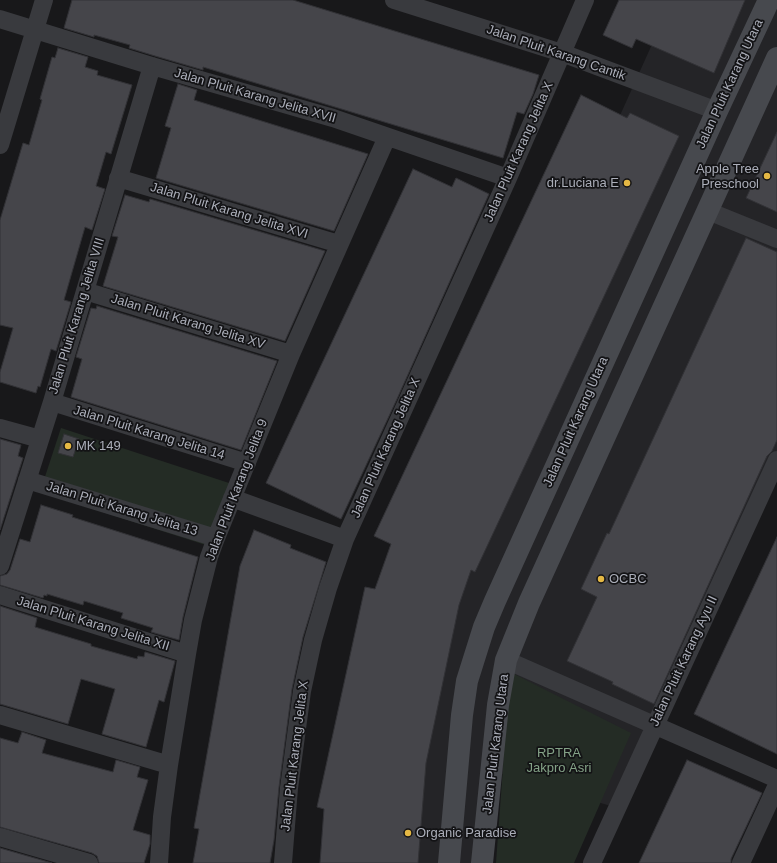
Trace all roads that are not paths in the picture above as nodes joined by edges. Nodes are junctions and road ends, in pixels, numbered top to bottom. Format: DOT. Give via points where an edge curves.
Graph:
graph roads {
  1 [pos="44,0"];
  2 [pos="394,0"];
  3 [pos="585,0"];
  4 [pos="768,0"];
  5 [pos="0,19"];
  6 [pos="35,30"];
  7 [pos="562,53"];
  8 [pos="777,58"];
  9 [pos="152,66"];
  10 [pos="717,111"];
  11 [pos="387,137"];
  12 [pos="0,145"];
  13 [pos="118,178"];
  14 [pos="508,178"];
  15 [pos="708,211"];
  16 [pos="777,239"];
  17 [pos="339,244"];
  18 [pos="85,291"];
  19 [pos="291,354"];
  20 [pos="52,402"];
  21 [pos="581,411"];
  22 [pos="609,425"];
  23 [pos="0,428"];
  24 [pos="40,439"];
  25 [pos="777,460"];
  26 [pos="246,463"];
  27 [pos="28,480"];
  28 [pos="232,498"];
  29 [pos="216,538"];
  30 [pos="345,539"];
  31 [pos="0,566"];
  32 [pos="0,595"];
  33 [pos="187,654"];
  34 [pos="506,660"];
  35 [pos="0,715"];
  36 [pos="655,725"];
  37 [pos="168,765"];
  38 [pos="777,779"];
  39 [pos="777,785"];
  40 [pos="0,837"];
  41 [pos="88,863"];
  42 [pos="159,863"];
  43 [pos="283,863"];
  44 [pos="449,863"];
  45 [pos="482,863"];
  46 [pos="592,863"];
  47 [pos="741,863"];
  1 -- 6 [label="street"];
  2 -- 7 [label="street, Jalan Pluit Karang Cantik"];
  3 -- 7 [label="street, Jalan Pluit Karang Jelita X"];
  4 -- 10 [label="street, Jalan Pluit Karang Utara"];
  5 -- 6 [label="street, Jalan Pluit Karang Jelita XVII"];
  6 -- 9 [label="street, Jalan Pluit Karang Jelita XVII"];
  6 -- 12 [label="street"];
  7 -- 10 [label="street, Jalan Pluit Karang Cantik"];
  7 -- 14 [label="street, Jalan Pluit Karang Jelita X"];
  8 -- 15 [label="street, Jalan Pluit Karang Utara"];
  9 -- 11 [label="street, Jalan Pluit Karang Jelita XVII" via="333,118"];
  9 -- 13 [label="street, Jalan Pluit Karang Jelita VIII"];
  10 -- 21 [label="street, Jalan Pluit Karang Utara"];
  11 -- 14 [label="street, Jalan Pluit Karang Jelita XVII"];
  11 -- 17 [label="street, Jalan Pluit Karang Jelita 9"];
  13 -- 17 [label="street, Jalan Pluit Karang Jelita XVI"];
  13 -- 18 [label="street, Jalan Pluit Karang Jelita VIII"];
  14 -- 30 [label="street, Jalan Pluit Karang Jelita X"];
  15 -- 16 [label="street"];
  15 -- 22 [label="street, Jalan Pluit Karang Utara"];
  17 -- 19 [label="street, Jalan Pluit Karang Jelita 9"];
  18 -- 19 [label="street, Jalan Pluit Karang Jelita XV"];
  18 -- 20 [label="street, Jalan Pluit Karang Jelita VIII"];
  19 -- 26 [label="street, Jalan Pluit Karang Jelita 9"];
  20 -- 24 [label="street, Jalan Pluit Karang Jelita VIII"];
  20 -- 26 [label="street, Jalan Pluit Karang Jelita 14"];
  21 -- 22 [label="street"];
  21 -- 44 [label="street, Jalan Pluit Karang Utara" via="495,601 467,681"];
  22 -- 34 [label="street, Jalan Pluit Karang Utara"];
  23 -- 24 [label="street"];
  24 -- 27 [label="street, Jalan Pluit Karang Jelita VIII"];
  25 -- 36 [label="street, Jalan Pluit Karang Ayu II"];
  26 -- 28 [label="street, Jalan Pluit Karang Jelita 9"];
  27 -- 29 [label="street, Jalan Pluit Karang Jelita 13"];
  27 -- 31 [label="street, Jalan Pluit Karang Jelita VIII"];
  28 -- 29 [label="street, Jalan Pluit Karang Jelita 9"];
  28 -- 30 [label="street"];
  29 -- 33 [label="street, Jalan Pluit Karang Jelita 9" via="195,613"];
  30 -- 43 [label="street, Jalan Pluit Karang Jelita X" via="328,588 302,691 289,788"];
  32 -- 33 [label="street, Jalan Pluit Karang Jelita XII"];
  33 -- 37 [label="street, Jalan Pluit Karang Jelita 9"];
  34 -- 36 [label="street"];
  34 -- 45 [label="street, Jalan Pluit Karang Utara" via="498,705"];
  35 -- 37 [label="street"];
  36 -- 38 [label="street"];
  36 -- 46 [label="street, Jalan Pluit Karang Ayu II"];
  37 -- 42 [label="street, Jalan Pluit Karang Jelita 9"];
  39 -- 47 [label="street"];
  40 -- 41 [label="street"];
}
